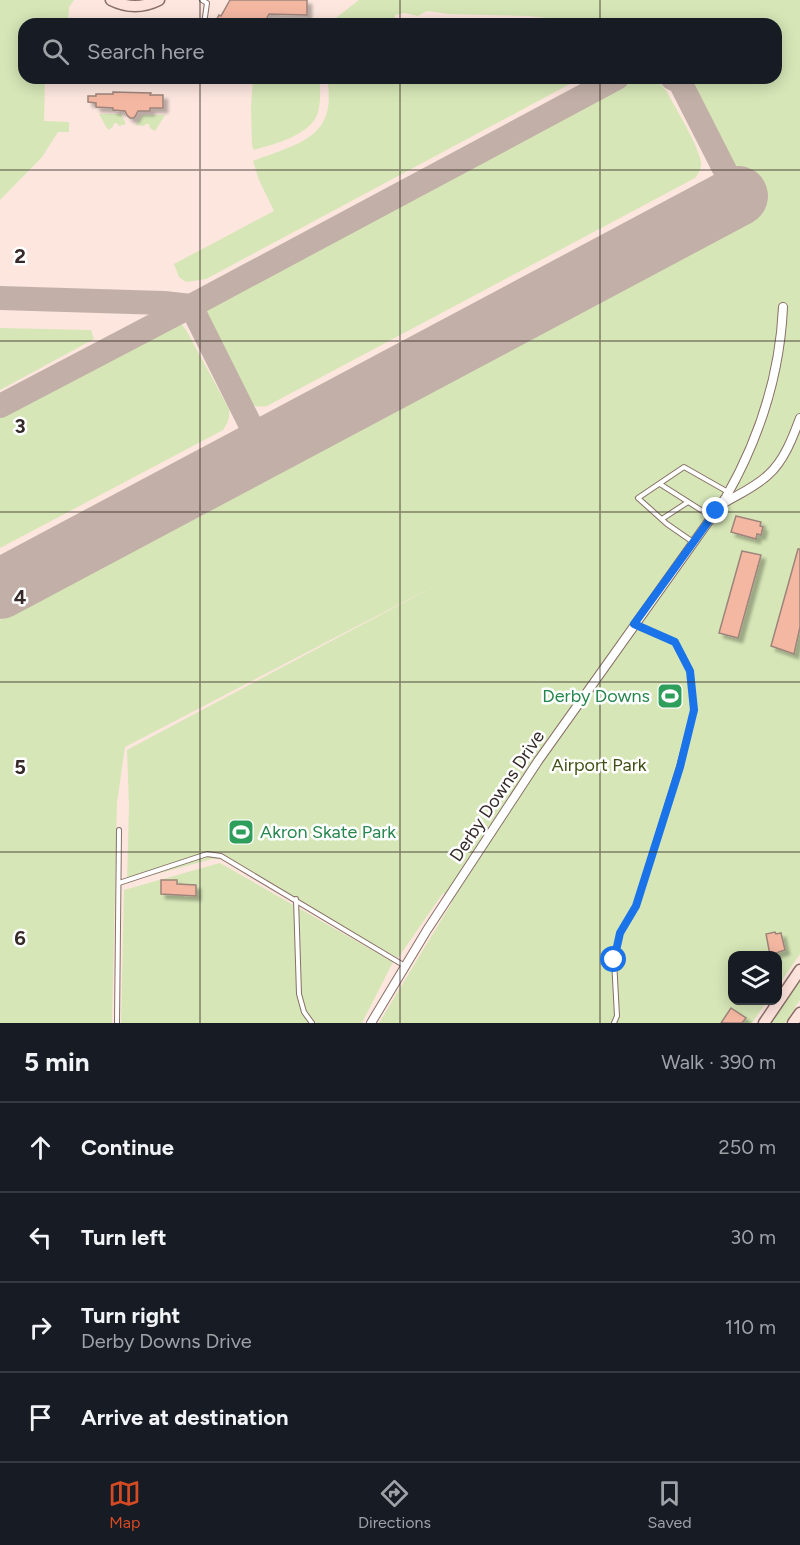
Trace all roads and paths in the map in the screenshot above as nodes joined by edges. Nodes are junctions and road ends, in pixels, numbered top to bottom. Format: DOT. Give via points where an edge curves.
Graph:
graph roads {
  1 [pos="111,0"];
  2 [pos="159,0"];
  3 [pos="202,0"];
  4 [pos="205,18"];
  5 [pos="783,307"];
  6 [pos="800,418"];
  7 [pos="660,484"];
  8 [pos="729,492"];
  9 [pos="688,502"];
  10 [pos="720,505"];
  11 [pos="712,517"];
  12 [pos="662,519"];
  13 [pos="693,542"];
  14 [pos="634,624"];
  15 [pos="119,830"];
  16 [pos="119,883"];
  17 [pos="296,899"];
  18 [pos="405,966"];
  19 [pos="800,970"];
  20 [pos="800,1013"];
  21 [pos="117,1023"];
  22 [pos="312,1023"];
  23 [pos="372,1023"];
  24 [pos="614,1023"];
  25 [pos="764,1023"];
  26 [pos="793,1023"];
  1 -- 2 [label="main road" via="134,7"];
  3 -- 4 [label="lane" via="207,3"];
  5 -- 8 [label="street, Derby Downs Drive" via="771,389"];
  6 -- 10 [label="street, Derby Downs Drive" via="790,442 768,475"];
  7 -- 8 [label="lane" via="684,467"];
  7 -- 9 [label="lane"];
  7 -- 12 [label="lane" via="638,498"];
  8 -- 10 [label="street, Derby Downs Drive"];
  9 -- 11 [label="lane"];
  9 -- 12 [label="lane"];
  10 -- 11 [label="street, Derby Downs Drive"];
  11 -- 13 [label="street, Derby Downs Drive"];
  12 -- 13 [label="lane"];
  13 -- 14 [label="street, Derby Downs Drive"];
  14 -- 18 [label="street, Derby Downs Drive" via="504,811"];
  14 -- 24 [label="lane" via="675,642 690,671 694,710 636,906 620,933 614,960"];
  15 -- 16 [label="lane"];
  16 -- 17 [label="lane" via="214,854"];
  16 -- 21 [label="lane"];
  17 -- 18 [label="lane"];
  17 -- 22 [label="lane" via="299,994"];
  18 -- 23 [label="street, Derby Downs Drive"];
  19 -- 25 [label="main road"];
  20 -- 26 [label="main road"];
}
